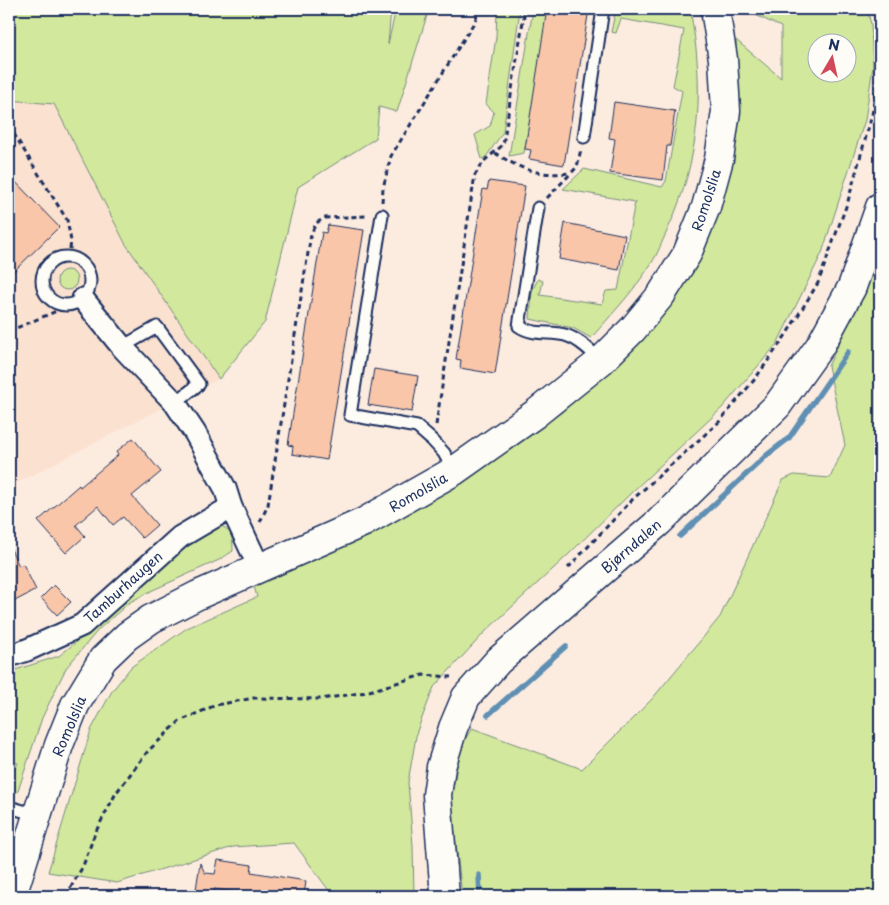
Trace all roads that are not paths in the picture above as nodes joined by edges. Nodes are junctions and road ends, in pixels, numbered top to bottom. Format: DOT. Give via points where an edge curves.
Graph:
graph roads {
  1 [pos="603,9"];
  2 [pos="715,9"];
  3 [pos="584,137"];
  4 [pos="880,206"];
  5 [pos="538,208"];
  6 [pos="382,215"];
  7 [pos="77,302"];
  8 [pos="122,347"];
  9 [pos="601,360"];
  10 [pos="175,402"];
  11 [pos="454,471"];
  12 [pos="231,507"];
  13 [pos="255,557"];
  14 [pos="9,656"];
  15 [pos="9,807"];
  16 [pos="37,815"];
  17 [pos="12,896"];
  18 [pos="445,896"];
  1 -- 3 [label="lane"];
  2 -- 9 [label="street, Romolslia" via="724,59 726,111 719,159 706,208 687,254 661,295"];
  4 -- 18 [label="street, Bjørndalen" via="852,287 820,346 778,406 659,522 498,661 466,697 441,767 437,795"];
  5 -- 9 [label="lane" via="519,326 526,331 566,335"];
  6 -- 11 [label="lane" via="350,415 417,427 444,453"];
  7 -- 7 [label="lane" via="90,287 90,273 82,262 69,257 55,259 45,269 42,282 46,296 57,304"];
  7 -- 8 [label="street"];
  8 -- 10 [label="street"];
  8 -- 10 [label="lane" via="157,327 199,384"];
  9 -- 11 [label="street, Romolslia" via="535,414"];
  10 -- 12 [label="street" via="225,488"];
  11 -- 13 [label="street, Romolslia" via="364,522"];
  12 -- 13 [label="street"];
  12 -- 14 [label="street, Tamburhaugen" via="180,537 82,625"];
  13 -- 16 [label="street, Romolslia" via="198,595 151,619 126,636 103,658 75,705"];
  15 -- 16 [label="lane"];
  16 -- 17 [label="street, Romolslia"];
}
